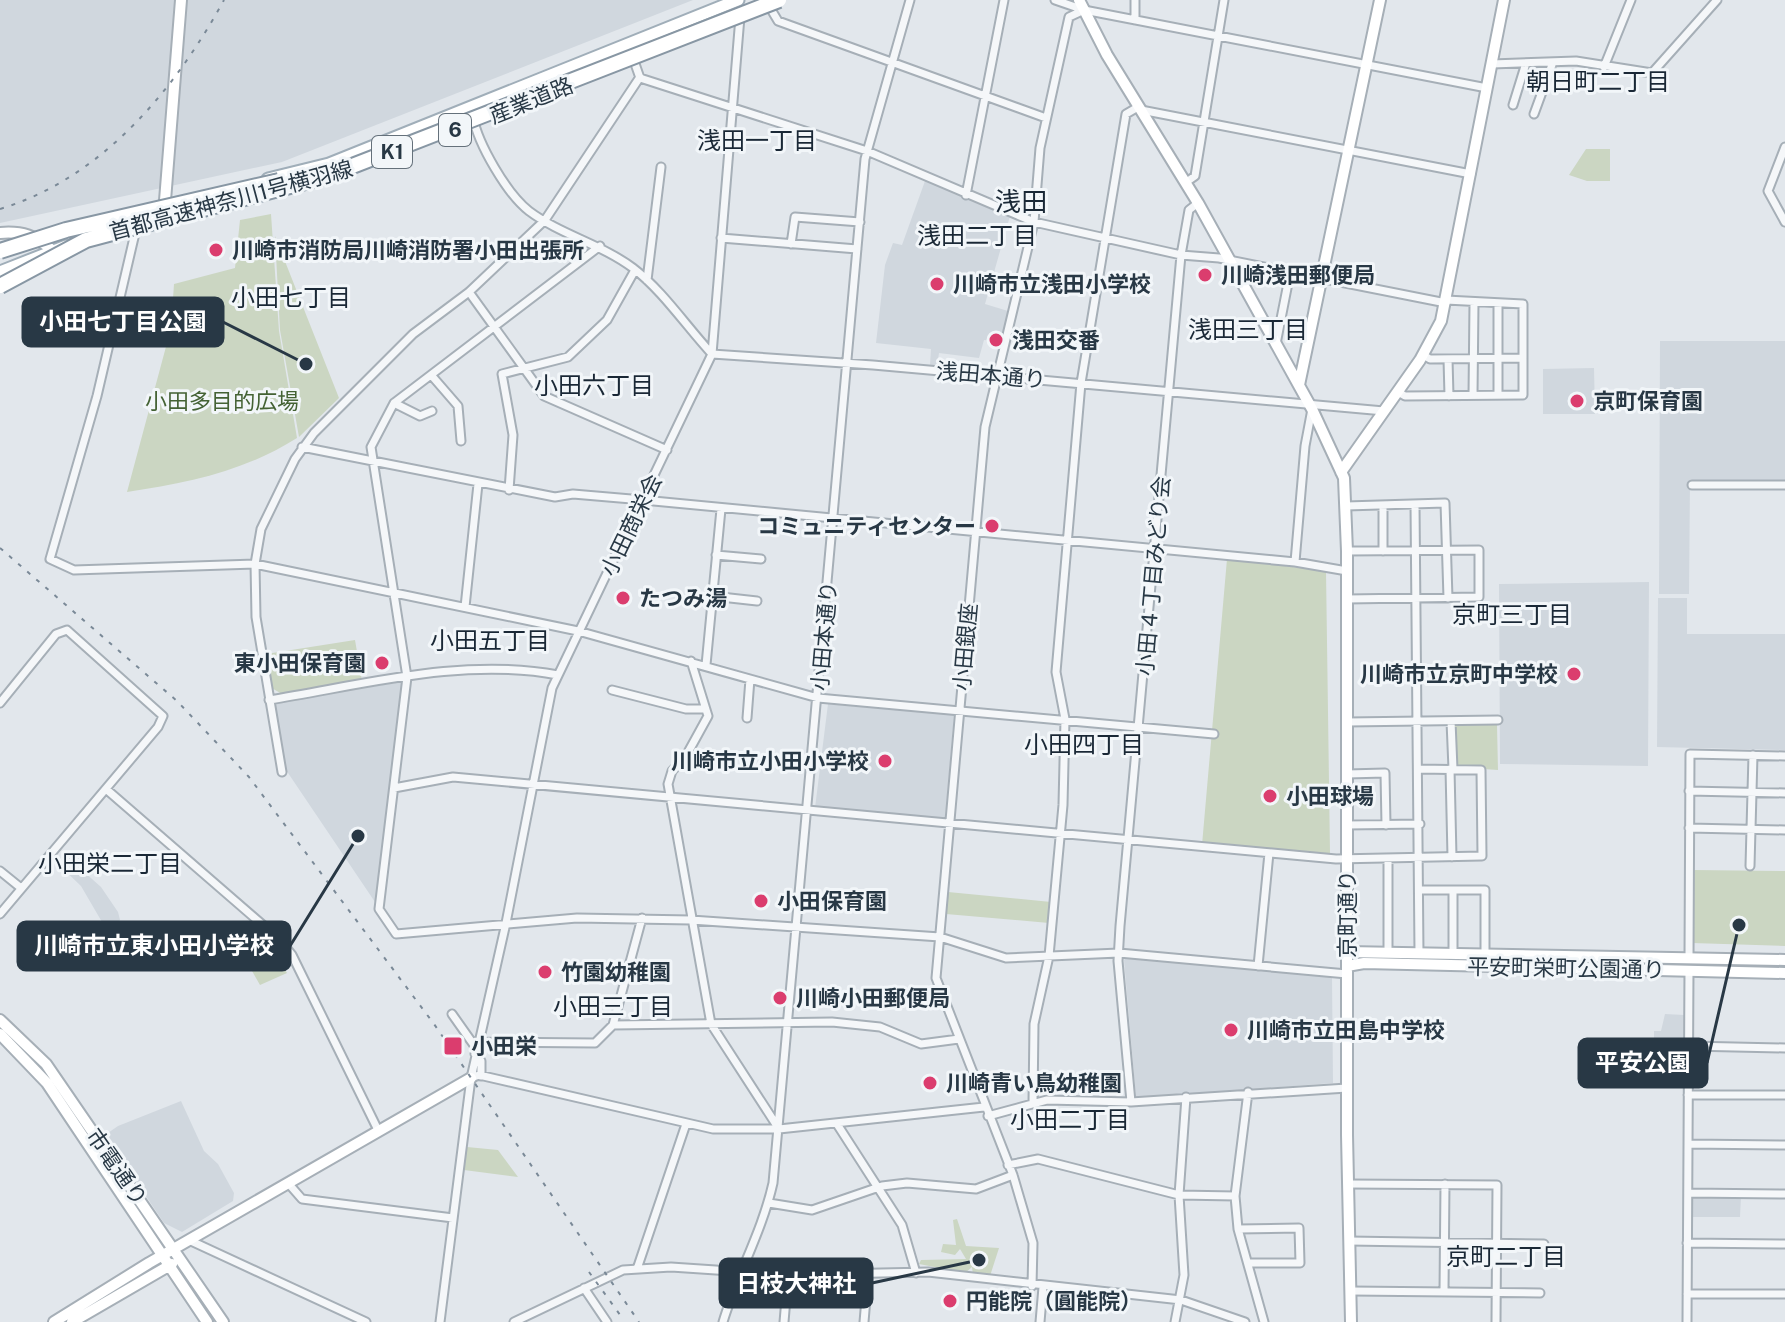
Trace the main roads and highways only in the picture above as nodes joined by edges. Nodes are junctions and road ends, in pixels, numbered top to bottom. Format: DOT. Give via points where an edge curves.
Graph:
graph roads {
  1 [pos="738,0"];
  2 [pos="753,0"];
  3 [pos="778,2"];
  4 [pos="86,240"];
  5 [pos="0,251"];
  6 [pos="0,257"];
  7 [pos="0,272"];
  8 [pos="0,286"];
  1 -- 6 [label="main road, 産業道路 / 6" via="329,164 76,222"];
  2 -- 5 [label="highway, 首都高速神奈川1号横羽線 / K1, bridge" via="324,168"];
  3 -- 4 [label="highway, 首都高速神奈川1号横羽線 / K1, bridge" via="324,177"];
  3 -- 4 [label="main road, 産業道路 / 6" via="631,53 474,123 340,174"];
  4 -- 7 [label="main road, 産業道路 / 6"];
  4 -- 8 [label="highway, 首都高速神奈川1号横羽線 / K1, bridge"];
}
